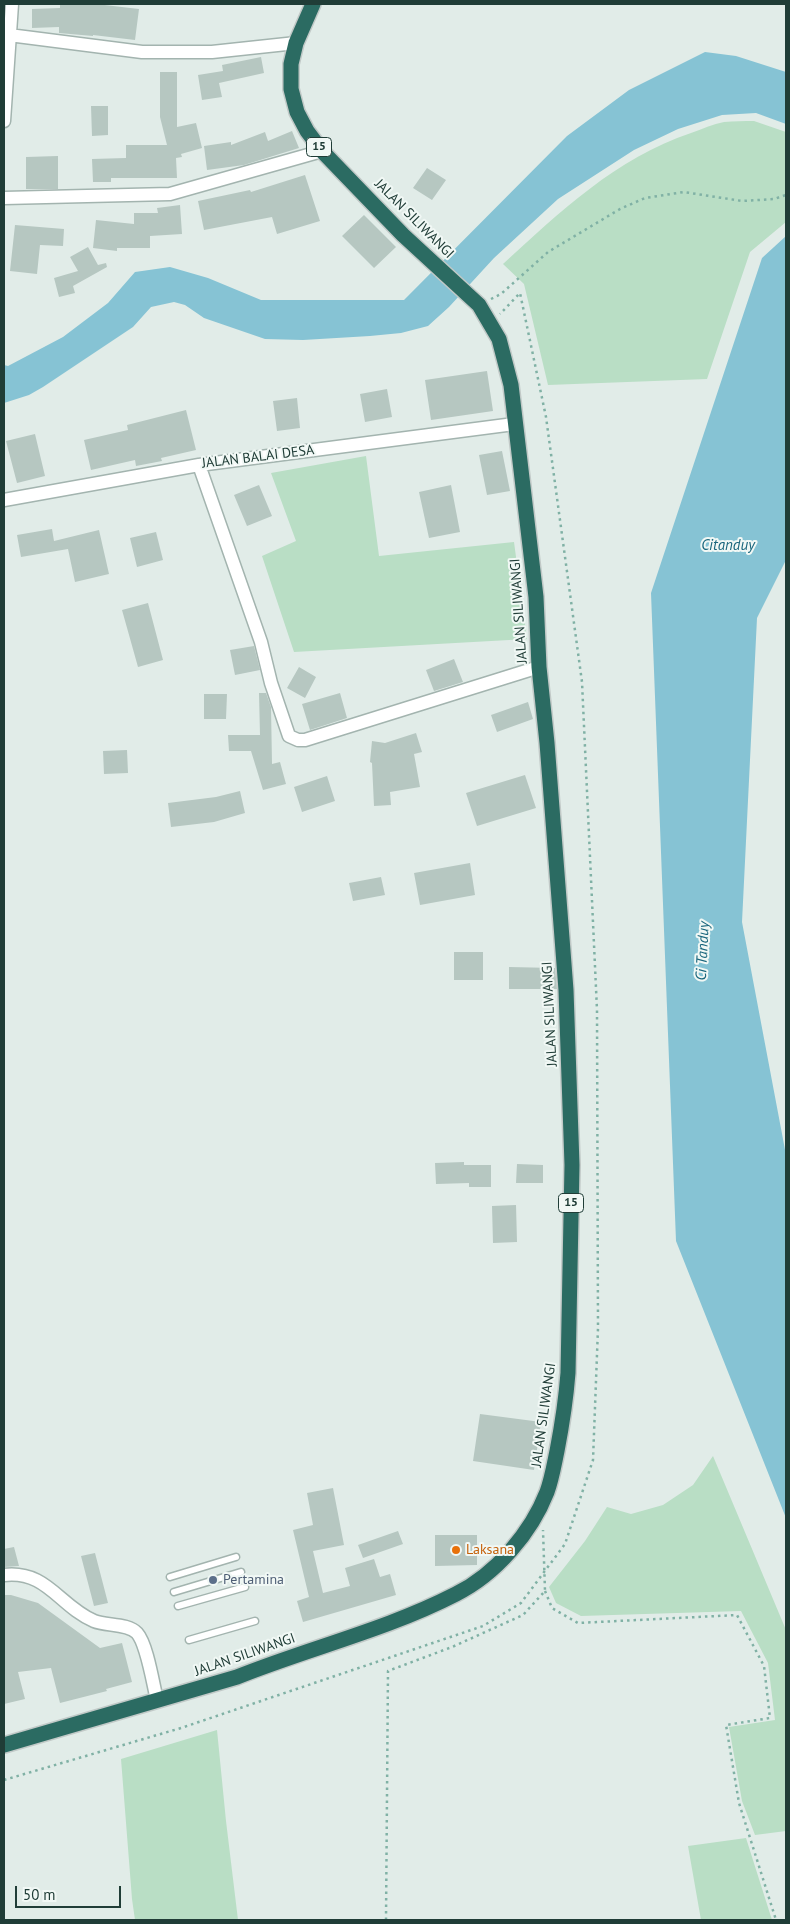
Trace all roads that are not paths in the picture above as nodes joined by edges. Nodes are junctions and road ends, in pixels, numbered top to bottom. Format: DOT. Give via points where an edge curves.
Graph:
graph roads {
  1 [pos="12,4"];
  2 [pos="313,4"];
  3 [pos="9,35"];
  4 [pos="296,43"];
  5 [pos="4,121"];
  6 [pos="322,151"];
  7 [pos="4,198"];
  8 [pos="514,424"];
  9 [pos="199,465"];
  10 [pos="4,500"];
  11 [pos="539,667"];
  12 [pos="236,1557"];
  13 [pos="241,1572"];
  14 [pos="4,1575"];
  15 [pos="170,1577"];
  16 [pos="245,1587"];
  17 [pos="174,1592"];
  18 [pos="178,1606"];
  19 [pos="255,1621"];
  20 [pos="188,1640"];
  21 [pos="157,1700"];
  22 [pos="4,1745"];
  1 -- 3 [label="street"];
  2 -- 4 [label="highway, JALAN SILIWANGI / 15"];
  3 -- 4 [label="street" via="142,52 212,52"];
  3 -- 5 [label="street"];
  4 -- 6 [label="highway, JALAN SILIWANGI / 15" via="291,64 291,89 297,112"];
  6 -- 7 [label="street" via="170,194"];
  6 -- 8 [label="highway, JALAN SILIWANGI / 15" via="403,235 479,305 500,339 506,358"];
  8 -- 9 [label="street, JALAN BALAI DESA"];
  8 -- 11 [label="highway, JALAN SILIWANGI / 15" via="535,588"];
  9 -- 10 [label="street, JALAN BALAI DESA"];
  9 -- 11 [label="street" via="261,642 289,736 305,740"];
  11 -- 21 [label="highway, JALAN SILIWANGI / 15" via="566,990 572,1165 566,1397 552,1476 542,1504 535,1518 493,1568 457,1594 379,1628 228,1680"];
  12 -- 15 [label="lane"];
  13 -- 17 [label="lane"];
  14 -- 21 [label="street" via="29,1576 46,1584 76,1610 95,1621 136,1632 143,1642"];
  16 -- 18 [label="lane"];
  19 -- 20 [label="lane"];
  21 -- 22 [label="highway, JALAN SILIWANGI / 15"];
}
